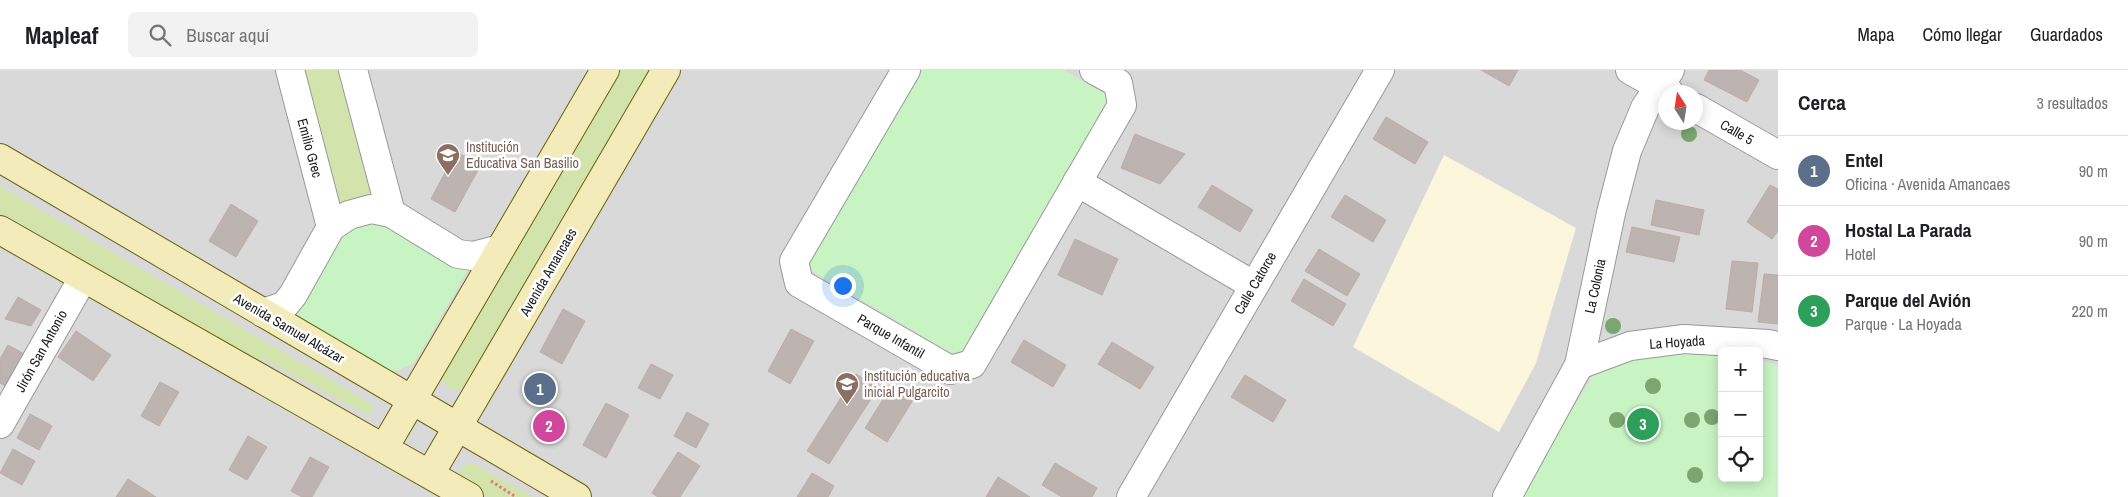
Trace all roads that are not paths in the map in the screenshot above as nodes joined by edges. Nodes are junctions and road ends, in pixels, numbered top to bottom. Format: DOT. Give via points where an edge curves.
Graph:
graph roads {
  1 [pos="290,70"];
  2 [pos="353,70"];
  3 [pos="605,70"];
  4 [pos="666,70"];
  5 [pos="1094,70"];
  6 [pos="1380,70"];
  7 [pos="1630,70"];
  8 [pos="902,71"];
  9 [pos="1666,83"];
  10 [pos="1703,112"];
  11 [pos="1778,155"];
  12 [pos="0,158"];
  13 [pos="1077,182"];
  14 [pos="391,214"];
  15 [pos="331,227"];
  16 [pos="0,230"];
  17 [pos="500,249"];
  18 [pos="83,278"];
  19 [pos="1253,286"];
  20 [pos="263,313"];
  21 [pos="1778,346"];
  22 [pos="1579,365"];
  23 [pos="412,401"];
  24 [pos="0,424"];
  25 [pos="458,426"];
  26 [pos="384,448"];
  27 [pos="430,474"];
  28 [pos="469,497"];
  29 [pos="577,497"];
  30 [pos="1131,497"];
  31 [pos="1507,497"];
  1 -- 15 [label="street, Emilio Grec"];
  2 -- 14 [label="street"];
  3 -- 17 [label="main road"];
  4 -- 25 [label="main road, Avenida Amancaes"];
  5 -- 13 [label="street, Parque Infantil" via="1118,83 1122,105"];
  6 -- 19 [label="street, Calle Catorce"];
  7 -- 9 [label="street"];
  8 -- 13 [label="street, Parque Infantil" via="794,261 799,282 950,370 972,364"];
  9 -- 22 [label="street, La Colonia" via="1646,108 1627,151 1610,213"];
  10 -- 11 [label="street, Calle 5"];
  12 -- 20 [label="main road, Avenida Samuel Alcázar"];
  13 -- 19 [label="street"];
  14 -- 15 [label="street" via="371,209 349,215"];
  14 -- 17 [label="street" via="458,254 473,256"];
  15 -- 20 [label="street" via="293,295 284,306"];
  16 -- 18 [label="main road"];
  17 -- 23 [label="main road"];
  18 -- 24 [label="street, Jirón San Antonio"];
  18 -- 26 [label="main road"];
  19 -- 30 [label="street, Calle Catorce"];
  20 -- 23 [label="main road, Avenida Samuel Alcázar"];
  21 -- 22 [label="street, La Hoyada" via="1684,339 1630,346"];
  22 -- 31 [label="street, La Colonia"];
  23 -- 25 [label="main road, Avenida Samuel Alcázar"];
  23 -- 26 [label="main road"];
  25 -- 27 [label="main road, Avenida Amancaes"];
  25 -- 29 [label="main road, Avenida Samuel Alcázar"];
  26 -- 27 [label="main road"];
  27 -- 28 [label="main road"];
}
